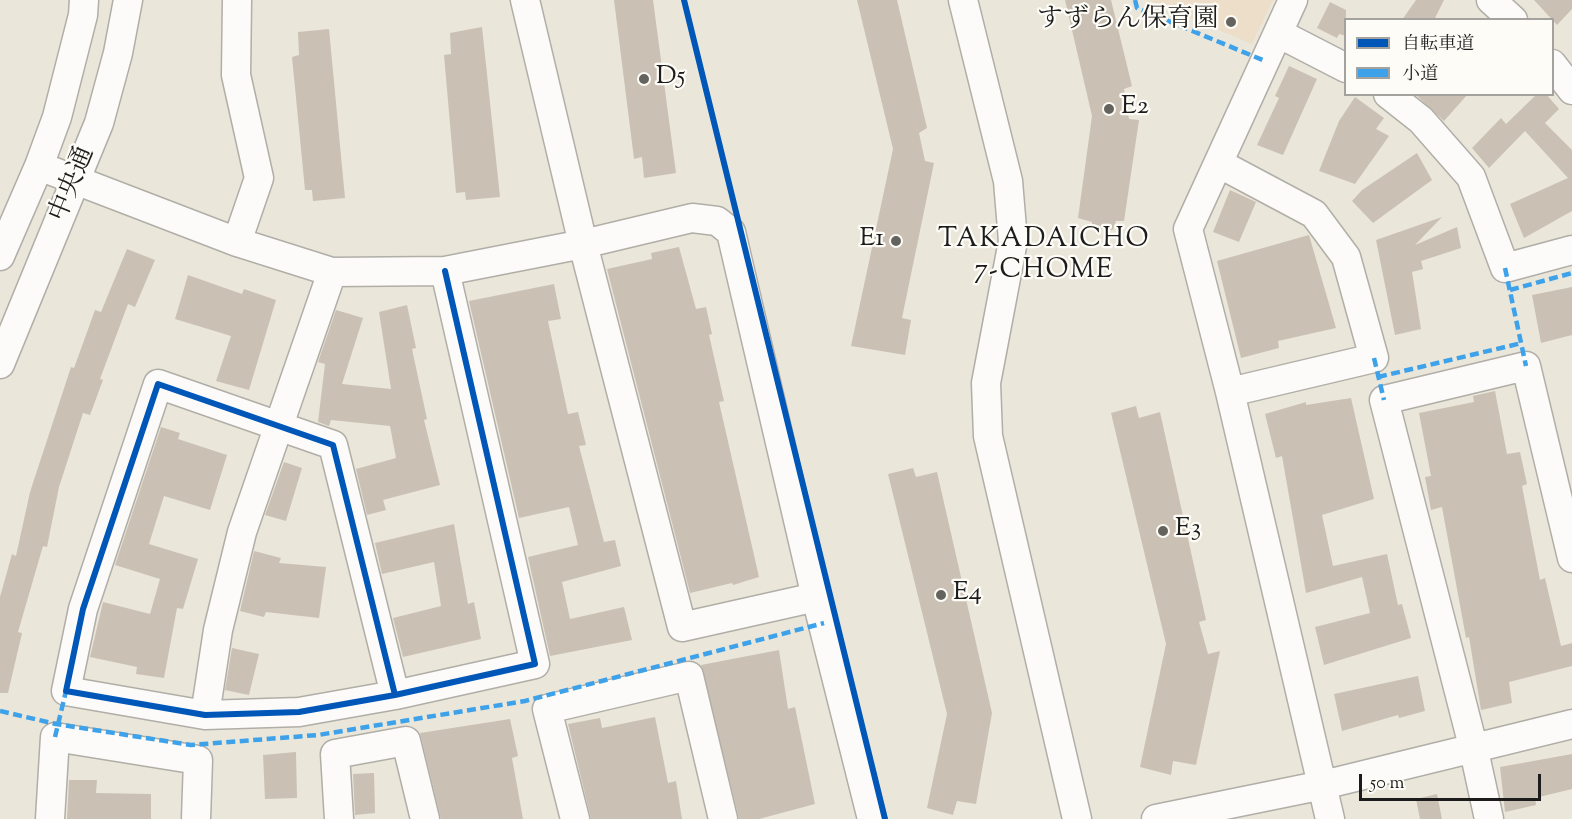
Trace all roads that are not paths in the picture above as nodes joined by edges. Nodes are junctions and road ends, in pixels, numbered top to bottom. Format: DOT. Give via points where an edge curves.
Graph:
graph roads {
  1 [pos="84,0"];
  2 [pos="128,0"];
  3 [pos="237,0"];
  4 [pos="525,0"];
  5 [pos="963,0"];
  6 [pos="1293,0"];
  7 [pos="1491,0"];
  8 [pos="1511,18"];
  9 [pos="1278,33"];
  10 [pos="1344,67"];
  11 [pos="1554,67"];
  12 [pos="1572,90"];
  13 [pos="1391,96"];
  14 [pos="1220,165"];
  15 [pos="39,166"];
  16 [pos="77,180"];
  17 [pos="237,242"];
  18 [pos="583,244"];
  19 [pos="1572,250"];
  20 [pos="0,256"];
  21 [pos="445,271"];
  22 [pos="332,272"];
  23 [pos="0,364"];
  24 [pos="1230,392"];
  25 [pos="278,424"];
  26 [pos="1572,558"];
  27 [pos="816,597"];
  28 [pos="395,695"];
  29 [pos="205,715"];
  30 [pos="1572,724"];
  31 [pos="1473,746"];
  32 [pos="1323,785"];
  33 [pos="1162,818"];
  34 [pos="50,819"];
  35 [pos="196,819"];
  36 [pos="339,819"];
  37 [pos="425,819"];
  38 [pos="574,819"];
  39 [pos="723,819"];
  40 [pos="872,819"];
  41 [pos="1077,819"];
  42 [pos="1330,819"];
  43 [pos="1489,819"];
  1 -- 15 [label="street, 中央通" via="57,117"];
  2 -- 16 [label="street, 中央通" via="99,123"];
  3 -- 17 [label="street" via="236,75 260,178"];
  4 -- 18 [label="street"];
  5 -- 41 [label="street" via="1008,181 1013,241 986,383 988,436"];
  6 -- 9 [label="street"];
  7 -- 8 [label="street"];
  9 -- 10 [label="street"];
  9 -- 14 [label="street"];
  11 -- 12 [label="street"];
  13 -- 19 [label="street" via="1421,120 1471,177 1505,268"];
  14 -- 24 [label="street" via="1188,229"];
  14 -- 24 [label="street" via="1314,214 1346,256 1374,358"];
  15 -- 16 [label="street"];
  15 -- 20 [label="street, 中央通"];
  16 -- 17 [label="street"];
  16 -- 23 [label="street, 中央通"];
  17 -- 22 [label="street"];
  18 -- 21 [label="street"];
  18 -- 27 [label="street" via="693,218 717,221 731,232"];
  18 -- 27 [label="street" via="682,627"];
  21 -- 22 [label="street"];
  21 -- 28 [label="street" via="535,664"];
  22 -- 25 [label="street"];
  24 -- 32 [label="street"];
  25 -- 28 [label="street" via="333,445"];
  25 -- 29 [label="street" via="242,532 218,630"];
  25 -- 29 [label="street" via="158,384 83,609 66,691"];
  26 -- 31 [label="street" via="1526,366 1384,400"];
  27 -- 40 [label="street"];
  28 -- 29 [label="street" via="299,712"];
  30 -- 31 [label="street"];
  31 -- 32 [label="street"];
  31 -- 43 [label="street"];
  32 -- 33 [label="street"];
  32 -- 42 [label="street"];
  34 -- 35 [label="street" via="55,737 198,760"];
  36 -- 37 [label="street" via="335,754 406,741"];
  38 -- 39 [label="street" via="547,709 688,676"];
}
